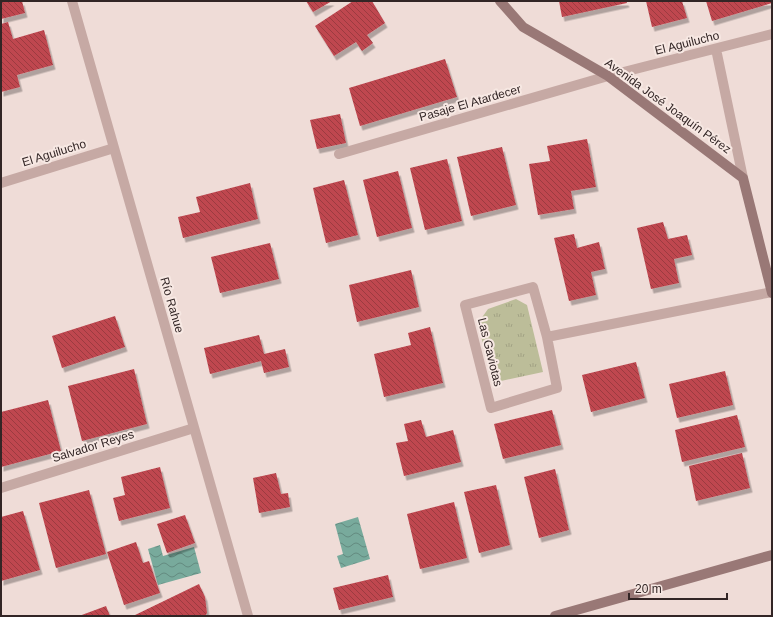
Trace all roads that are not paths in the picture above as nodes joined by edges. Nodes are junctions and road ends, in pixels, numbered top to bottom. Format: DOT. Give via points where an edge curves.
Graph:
graph roads {
  1 [pos="72,1"];
  2 [pos="500,1"];
  3 [pos="772,34"];
  4 [pos="716,49"];
  5 [pos="608,76"];
  6 [pos="114,148"];
  7 [pos="339,154"];
  8 [pos="743,178"];
  9 [pos="1,183"];
  10 [pos="772,292"];
  11 [pos="547,337"];
  12 [pos="194,428"];
  13 [pos="1,488"];
  14 [pos="772,554"];
  15 [pos="248,616"];
  16 [pos="555,616"];
  1 -- 6 [label="street, Río Rahue"];
  2 -- 5 [label="main road, Avenida José Joaquín Pérez" via="523,27"];
  3 -- 4 [label="street, El Aguilucho"];
  4 -- 5 [label="street, El Aguilucho"];
  4 -- 8 [label="street, Avenida José Joaquín Pérez"];
  5 -- 7 [label="street, Pasaje El Atardecer"];
  5 -- 8 [label="main road, Avenida José Joaquín Pérez"];
  6 -- 9 [label="street, El Aguilucho"];
  6 -- 12 [label="street, Río Rahue"];
  8 -- 10 [label="main road, Avenida José Joaquín Pérez"];
  10 -- 11 [label="street"];
  11 -- 11 [label="street, Las Gaviotas" via="557,388 491,408 465,305 533,287"];
  12 -- 13 [label="street, Salvador Reyes"];
  12 -- 15 [label="street, Río Rahue"];
  14 -- 16 [label="main road"];
}
